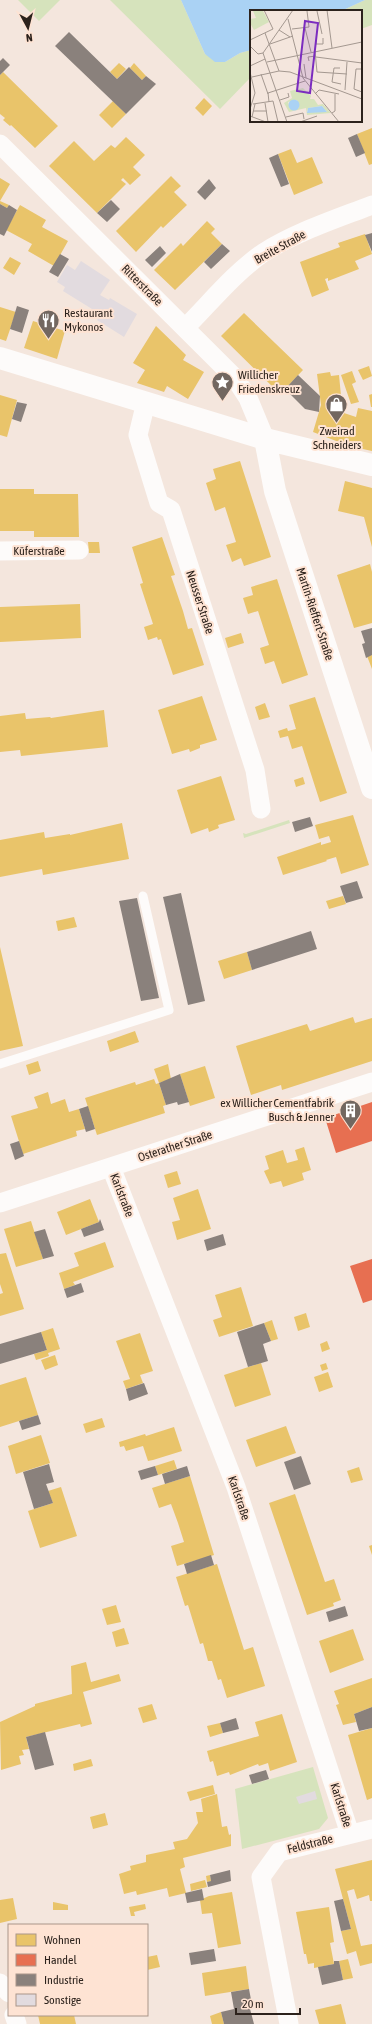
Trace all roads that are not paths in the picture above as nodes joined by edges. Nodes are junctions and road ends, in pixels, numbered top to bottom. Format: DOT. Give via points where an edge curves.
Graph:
graph roads {
  1 [pos="0,144"];
  2 [pos="372,205"];
  3 [pos="185,328"];
  4 [pos="0,358"];
  5 [pos="146,402"];
  6 [pos="266,439"];
  7 [pos="372,465"];
  8 [pos="79,550"];
  9 [pos="0,551"];
  10 [pos="372,788"];
  11 [pos="261,809"];
  12 [pos="143,896"];
  13 [pos="0,1064"];
  14 [pos="372,1082"];
  15 [pos="111,1167"];
  16 [pos="0,1203"];
  17 [pos="372,1829"];
  18 [pos="350,1834"];
  19 [pos="0,1983"];
  20 [pos="8,1992"];
  21 [pos="288,2024"];
  1 -- 3 [label="street, Ritterstraße"];
  2 -- 3 [label="street, Breite Straße" via="306,232 263,254 246,266"];
  3 -- 6 [label="street, Ritterstraße" via="242,388 256,413"];
  4 -- 5 [label="street"];
  5 -- 6 [label="street"];
  5 -- 11 [label="street, Neusser Straße" via="138,430 140,445 159,503 171,510 254,770"];
  6 -- 7 [label="street"];
  6 -- 10 [label="street, Martin-Rieffert-Straße" via="275,491"];
  8 -- 9 [label="street, Küferstraße"];
  12 -- 13 [label="lane" via="169,1010"];
  14 -- 15 [label="street, Osterather Straße"];
  15 -- 16 [label="street, Osterather Straße"];
  15 -- 18 [label="street, Karlstraße" via="236,1487"];
  17 -- 18 [label="street, Feldstraße"];
  18 -- 21 [label="street, Feldstraße" via="278,1852 261,1877"];
  19 -- 20 [label="street"];
}
